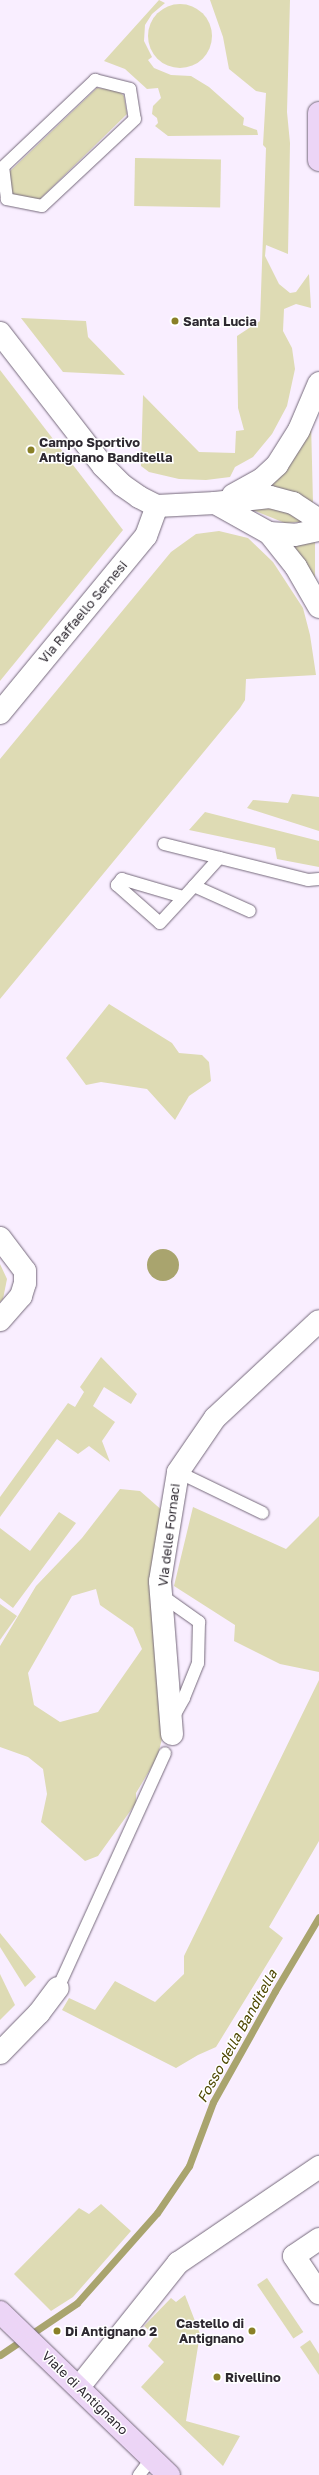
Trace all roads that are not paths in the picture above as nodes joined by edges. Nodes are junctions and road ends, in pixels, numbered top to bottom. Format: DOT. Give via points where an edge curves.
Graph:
graph roads {
  1 [pos="319,113"];
  2 [pos="319,160"];
  3 [pos="3,202"];
  4 [pos="0,333"];
  5 [pos="319,382"];
  6 [pos="215,504"];
  7 [pos="157,506"];
  8 [pos="319,520"];
  9 [pos="319,530"];
  10 [pos="269,533"];
  11 [pos="319,607"];
  12 [pos="0,713"];
  13 [pos="164,844"];
  14 [pos="219,858"];
  15 [pos="319,879"];
  16 [pos="194,886"];
  17 [pos="183,897"];
  18 [pos="250,911"];
  19 [pos="0,1238"];
  20 [pos="0,1320"];
  21 [pos="319,1321"];
  22 [pos="178,1472"];
  23 [pos="263,1513"];
  24 [pos="161,1595"];
  25 [pos="169,1736"];
  26 [pos="58,1988"];
  27 [pos="0,2053"];
  28 [pos="319,2167"];
  29 [pos="319,2239"];
  30 [pos="319,2293"];
  31 [pos="0,2312"];
  32 [pos="78,2387"];
  33 [pos="146,2466"];
  34 [pos="169,2475"];
  1 -- 2 [label="main road"];
  3 -- 3 [label="lane" via="42,206 135,118 130,89 95,80 3,167"];
  4 -- 7 [label="street" via="103,466 122,485"];
  5 -- 6 [label="street" via="299,430 277,465 268,475 250,487"];
  6 -- 7 [label="street"];
  6 -- 8 [label="street" via="270,496 293,503"];
  6 -- 10 [label="street"];
  7 -- 12 [label="street, Via Raffaello Sernesi" via="146,536"];
  9 -- 10 [label="street" via="295,535"];
  10 -- 11 [label="street" via="296,567"];
  13 -- 14 [label="lane"];
  14 -- 15 [label="lane" via="308,880"];
  14 -- 16 [label="lane"];
  16 -- 17 [label="lane"];
  16 -- 18 [label="lane"];
  17 -- 17 [label="lane" via="160,923 117,885 122,879"];
  19 -- 20 [label="street" via="25,1271 25,1283 21,1296"];
  21 -- 22 [label="street, Via delle Fornaci" via="215,1418"];
  22 -- 23 [label="lane"];
  22 -- 24 [label="street, Via delle Fornaci" via="160,1581"];
  24 -- 25 [label="street, Via delle Fornaci"];
  24 -- 25 [label="lane" via="199,1622 198,1663"];
  25 -- 26 [label="lane"];
  26 -- 27 [label="street" via="39,2013"];
  28 -- 32 [label="street" via="178,2263"];
  29 -- 30 [label="street" via="294,2256"];
  31 -- 32 [label="main road, Viale di Antignano"];
  32 -- 33 [label="main road, Viale di Antignano" via="98,2405"];
  33 -- 34 [label="main road, Viale di Antignano"];
}
